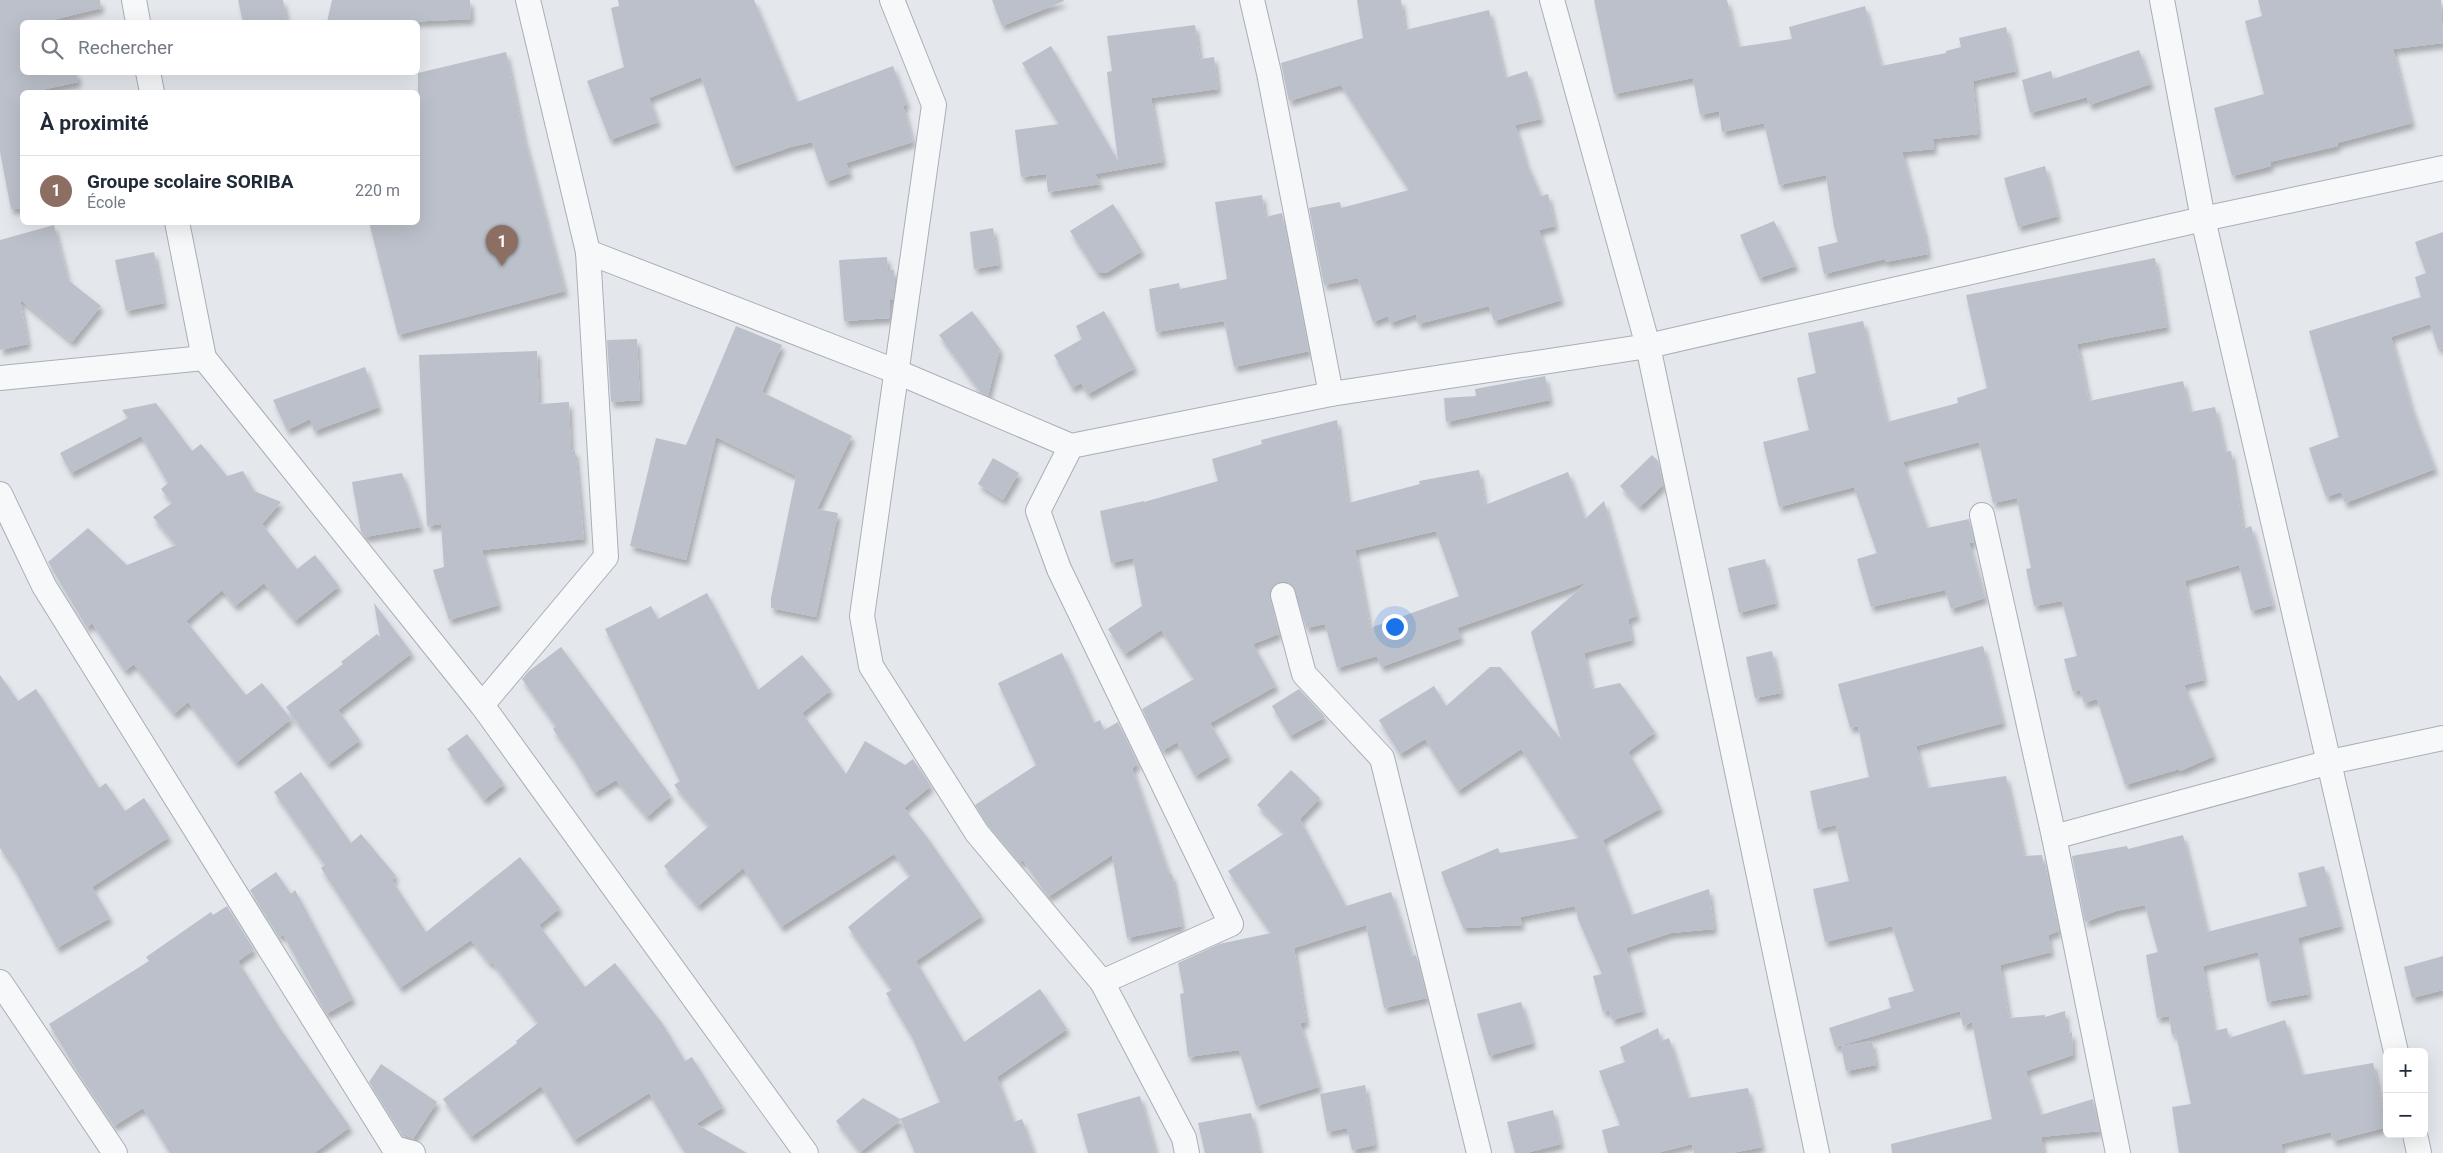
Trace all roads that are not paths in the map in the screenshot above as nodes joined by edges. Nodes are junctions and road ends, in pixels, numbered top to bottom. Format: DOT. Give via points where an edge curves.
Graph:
graph roads {
  1 [pos="134,0"];
  2 [pos="528,0"];
  3 [pos="892,0"];
  4 [pos="1252,0"];
  5 [pos="1552,0"];
  6 [pos="2162,0"];
  7 [pos="138,20"];
  8 [pos="149,75"];
  9 [pos="152,90"];
  10 [pos="2443,168"];
  11 [pos="2203,219"];
  12 [pos="178,225"];
  13 [pos="588,252"];
  14 [pos="1648,346"];
  15 [pos="204,358"];
  16 [pos="895,371"];
  17 [pos="0,378"];
  18 [pos="1331,394"];
  19 [pos="1071,446"];
  20 [pos="0,494"];
  21 [pos="1982,515"];
  22 [pos="1283,595"];
  23 [pos="482,706"];
  24 [pos="2443,738"];
  25 [pos="2330,762"];
  26 [pos="2054,837"];
  27 [pos="0,982"];
  28 [pos="1102,982"];
  29 [pos="2395,1048"];
  30 [pos="2416,1138"];
  31 [pos="401,1151"];
  32 [pos="115,1153"];
  33 [pos="806,1153"];
  34 [pos="1187,1153"];
  35 [pos="1479,1153"];
  36 [pos="1817,1153"];
  37 [pos="2118,1153"];
  38 [pos="2419,1153"];
  1 -- 7 [label="street"];
  2 -- 13 [label="street"];
  3 -- 16 [label="street" via="934,105"];
  4 -- 18 [label="street"];
  5 -- 14 [label="street"];
  6 -- 11 [label="street"];
  8 -- 9 [label="street"];
  10 -- 11 [label="street"];
  11 -- 14 [label="street"];
  11 -- 25 [label="street"];
  12 -- 15 [label="street"];
  13 -- 16 [label="street"];
  13 -- 23 [label="street" via="606,557"];
  14 -- 18 [label="street"];
  14 -- 36 [label="street"];
  15 -- 17 [label="street"];
  15 -- 23 [label="street"];
  16 -- 19 [label="street"];
  16 -- 28 [label="street" via="862,616 871,666 977,833"];
  18 -- 19 [label="street"];
  19 -- 28 [label="street" via="1038,511 1059,569 1231,924"];
  20 -- 31 [label="street" via="44,586"];
  21 -- 26 [label="street"];
  22 -- 35 [label="street" via="1304,674 1382,758"];
  23 -- 33 [label="street"];
  24 -- 25 [label="street"];
  25 -- 26 [label="street"];
  25 -- 29 [label="street"];
  26 -- 37 [label="street"];
  27 -- 32 [label="street"];
  28 -- 34 [label="street" via="1184,1138"];
  30 -- 38 [label="street"];
}
